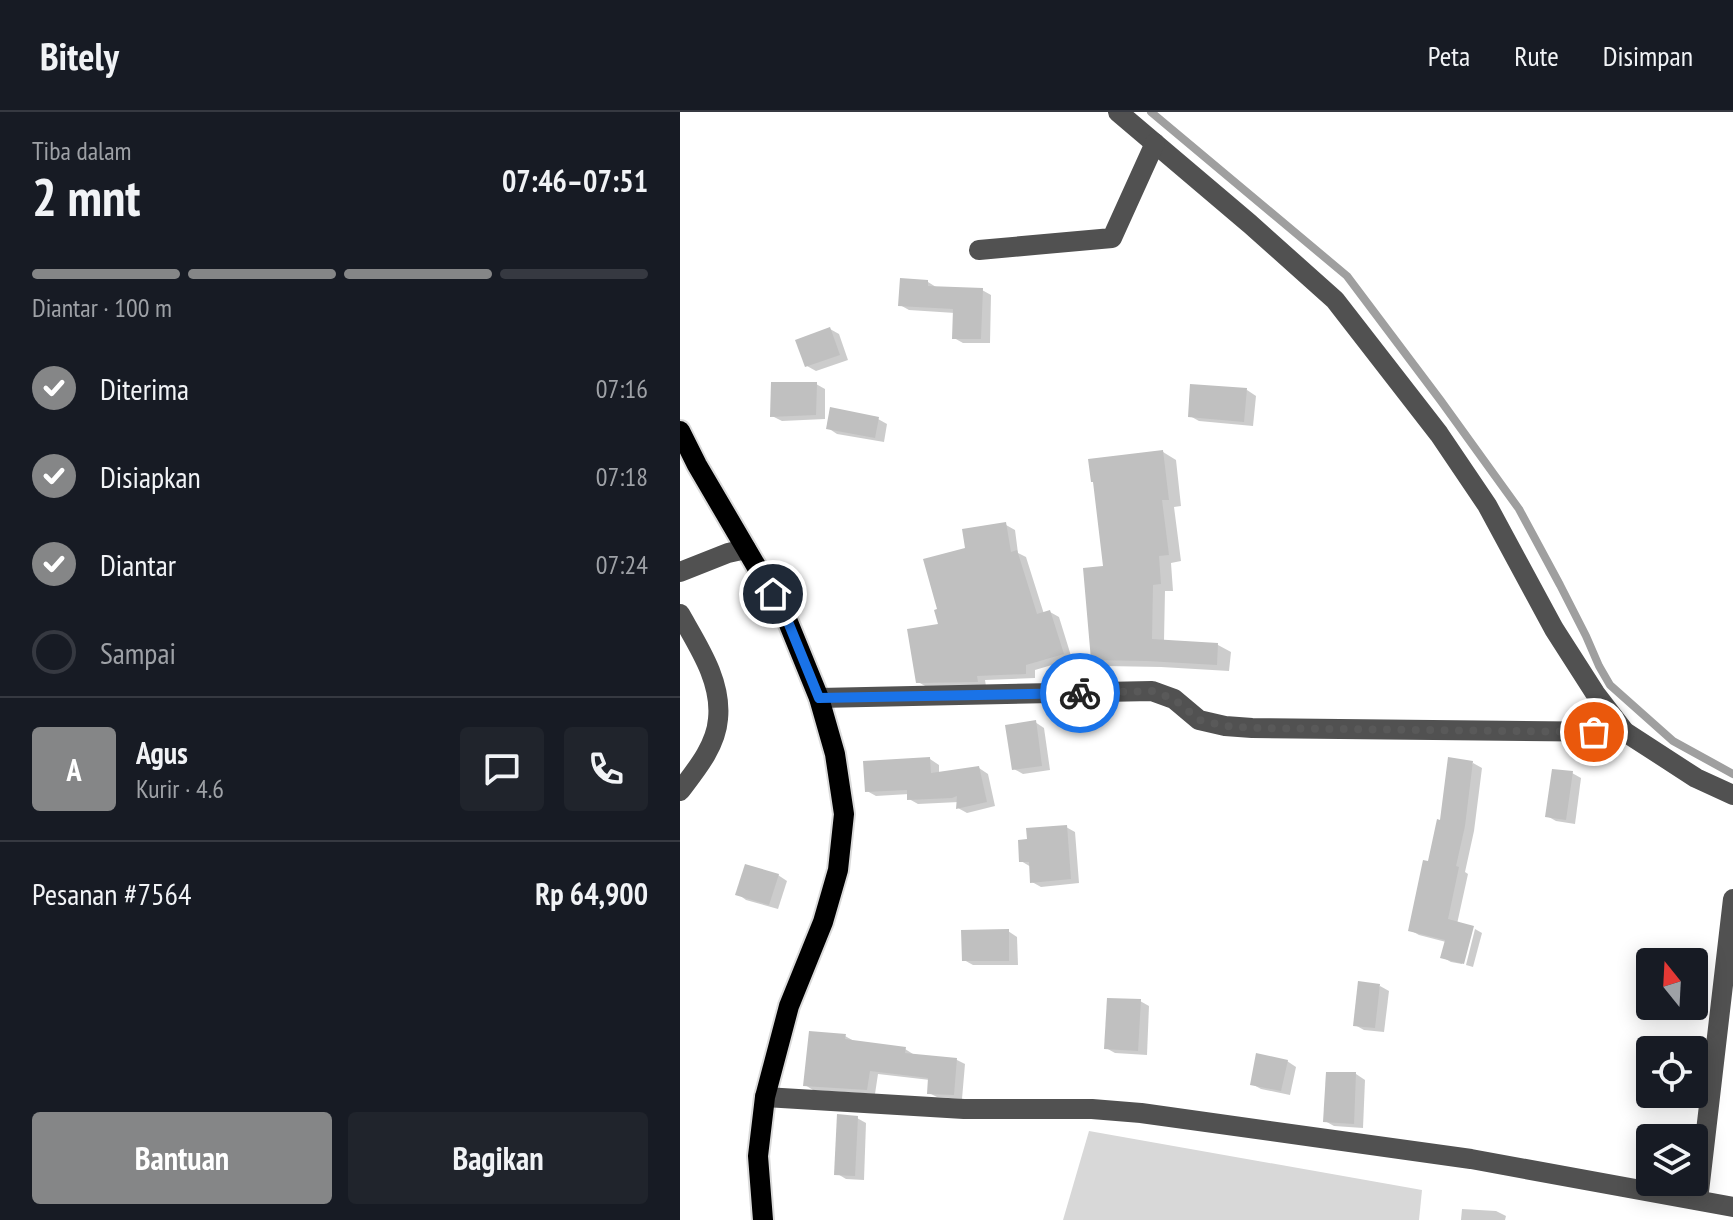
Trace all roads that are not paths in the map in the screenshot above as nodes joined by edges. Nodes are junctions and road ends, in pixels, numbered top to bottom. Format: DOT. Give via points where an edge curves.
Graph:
graph roads {
  1 [pos="1118,112"];
  2 [pos="1155,143"];
  3 [pos="979,250"];
  4 [pos="680,431"];
  5 [pos="737,551"];
  6 [pos="680,572"];
  7 [pos="680,614"];
  8 [pos="819,698"];
  9 [pos="1625,732"];
  10 [pos="680,791"];
  11 [pos="1733,795"];
  12 [pos="1733,899"];
  13 [pos="765,1097"];
  14 [pos="1698,1200"];
  15 [pos="1733,1207"];
  16 [pos="763,1220"];
  1 -- 2 [label="street"];
  2 -- 3 [label="street" via="1112,238"];
  2 -- 9 [label="street" via="1335,300 1487,505 1554,629"];
  4 -- 5 [label="main road"];
  5 -- 6 [label="street"];
  5 -- 8 [label="main road" via="786,617"];
  7 -- 10 [label="street" via="706,661 716,689 718,720 710,746"];
  8 -- 9 [label="street" via="1152,691 1174,699 1199,720 1225,726"];
  8 -- 13 [label="main road" via="844,814 838,870 789,1006"];
  9 -- 11 [label="street"];
  12 -- 14 [label="street"];
  13 -- 14 [label="street" via="1141,1113 1471,1159"];
  13 -- 16 [label="main road" via="758,1156"];
  14 -- 15 [label="street"];
}
